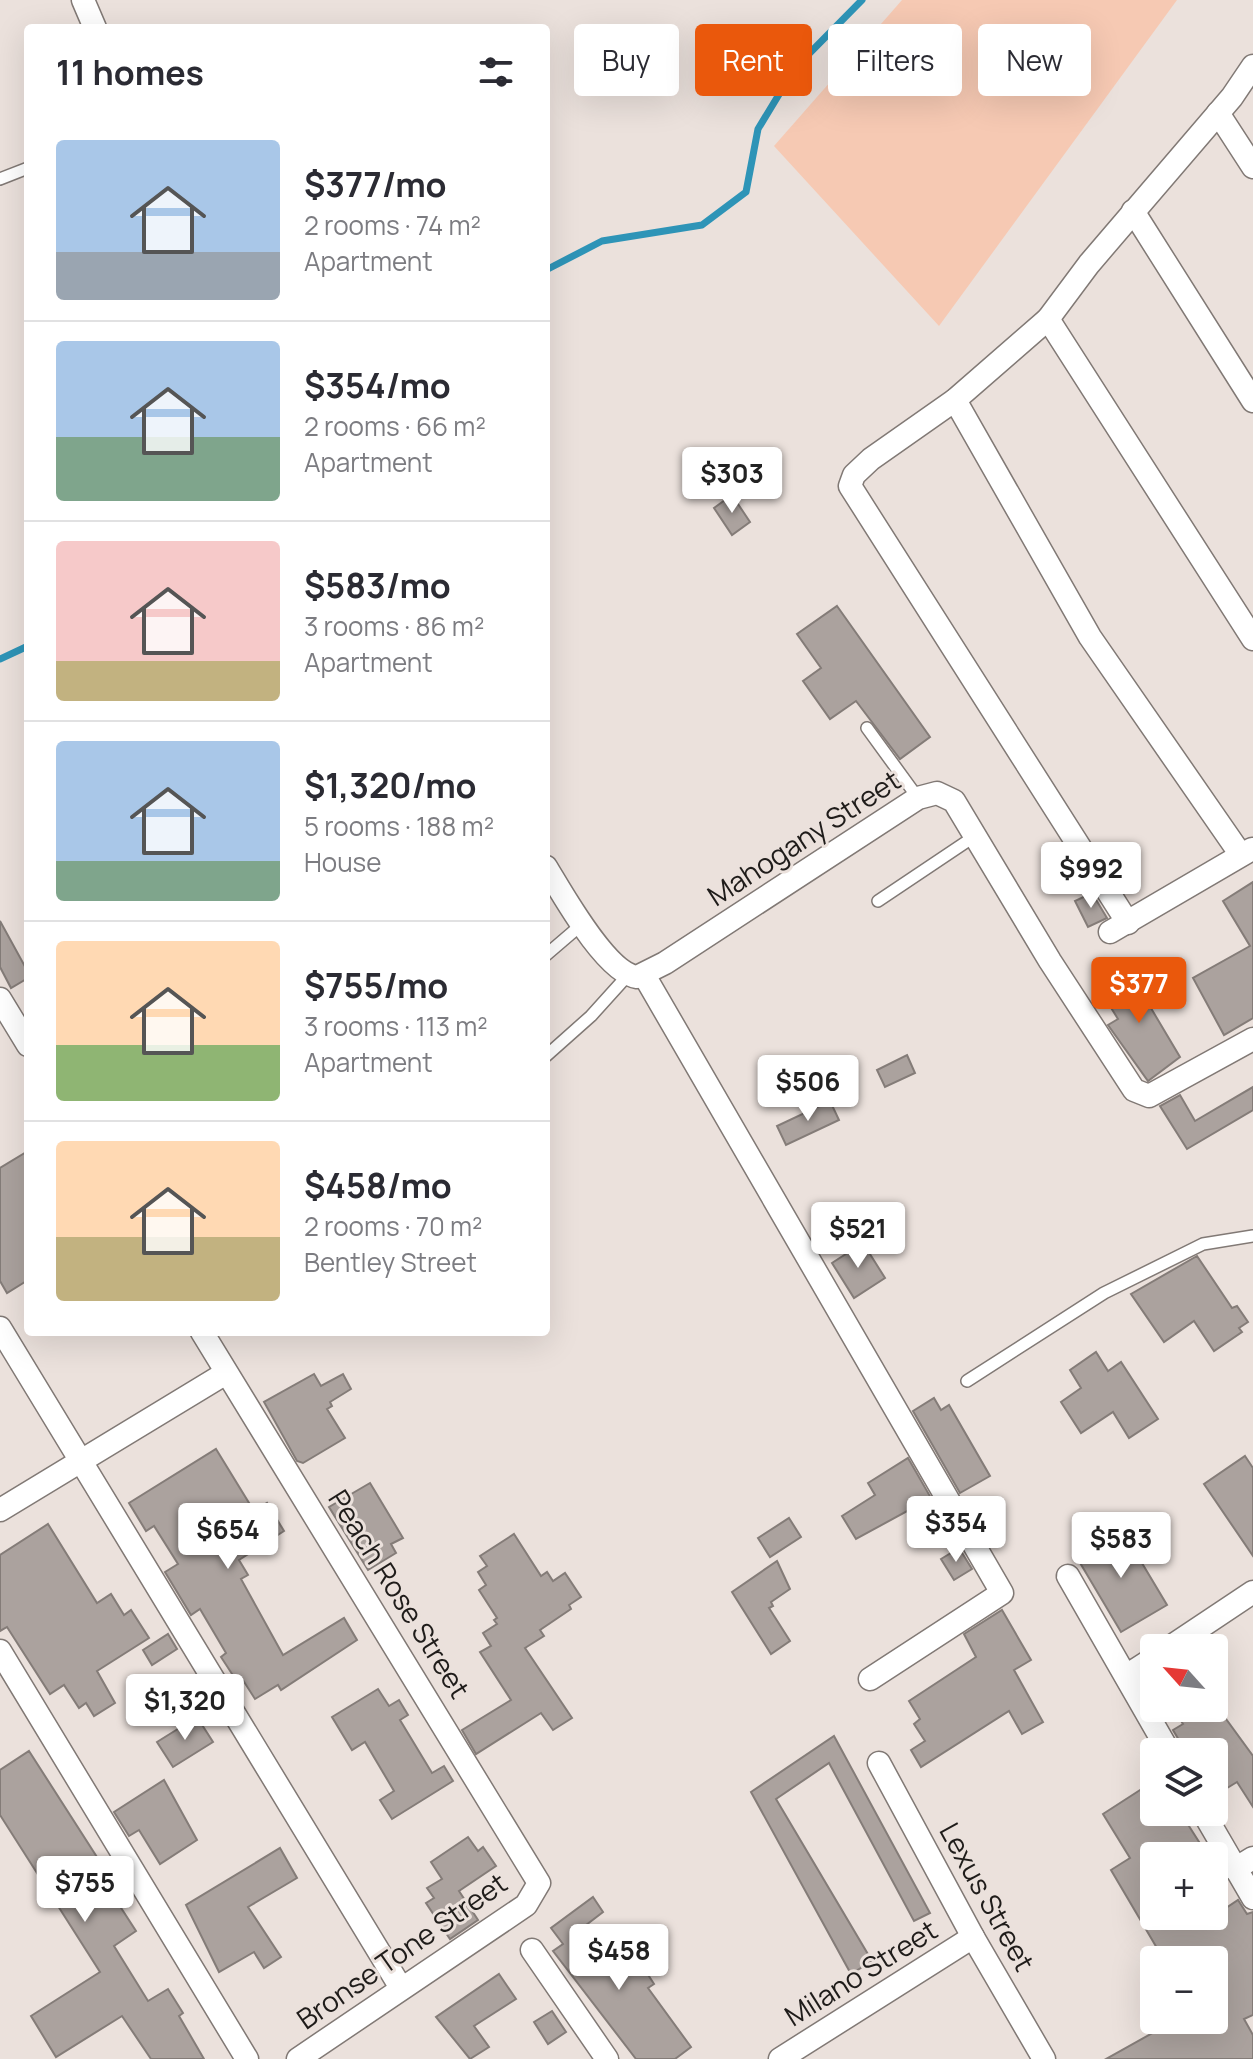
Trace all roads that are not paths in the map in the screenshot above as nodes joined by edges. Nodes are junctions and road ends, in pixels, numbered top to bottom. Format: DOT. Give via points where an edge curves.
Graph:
graph roads {
  1 [pos="83,0"];
  2 [pos="93,24"];
  3 [pos="1253,66"];
  4 [pos="1218,113"];
  5 [pos="1253,167"];
  6 [pos="24,170"];
  7 [pos="0,179"];
  8 [pos="1133,211"];
  9 [pos="1048,319"];
  10 [pos="955,400"];
  11 [pos="1253,401"];
  12 [pos="1253,639"];
  13 [pos="867,728"];
  14 [pos="918,798"];
  15 [pos="975,836"];
  16 [pos="1247,852"];
  17 [pos="550,874"];
  18 [pos="878,901"];
  19 [pos="581,925"];
  20 [pos="550,952"];
  21 [pos="636,975"];
  22 [pos="0,999"];
  23 [pos="24,1038"];
  24 [pos="1250,1048"];
  25 [pos="550,1052"];
  26 [pos="1253,1236"];
  27 [pos="0,1328"];
  28 [pos="204,1336"];
  29 [pos="226,1373"];
  30 [pos="967,1381"];
  31 [pos="80,1462"];
  32 [pos="0,1510"];
  33 [pos="1068,1576"];
  34 [pos="1253,1592"];
  35 [pos="1190,1634"];
  36 [pos="0,1651"];
  37 [pos="1140,1667"];
  38 [pos="1126,1676"];
  39 [pos="870,1679"];
  40 [pos="1161,1738"];
  41 [pos="879,1763"];
  42 [pos="1214,1826"];
  43 [pos="1244,1864"];
  44 [pos="537,1890"];
  45 [pos="1253,1898"];
  46 [pos="973,1937"];
  47 [pos="532,1950"];
  48 [pos="401,1988"];
  49 [pos="247,2059"];
  50 [pos="298,2059"];
  51 [pos="607,2059"];
  52 [pos="780,2059"];
  53 [pos="1044,2059"];
  1 -- 2 [label="street"];
  3 -- 4 [label="street"];
  4 -- 5 [label="street"];
  4 -- 8 [label="street"];
  6 -- 7 [label="lane"];
  8 -- 9 [label="street"];
  8 -- 11 [label="street"];
  9 -- 10 [label="street"];
  9 -- 12 [label="street"];
  10 -- 16 [label="street" via="1090,637"];
  10 -- 16 [label="street" via="871,459 850,486 1119,928"];
  13 -- 14 [label="lane"];
  14 -- 15 [label="street, Mahogany Street" via="937,793 954,801"];
  14 -- 21 [label="street, Mahogany Street"];
  15 -- 18 [label="lane"];
  15 -- 24 [label="street, Mahogany Street" via="1134,1090 1149,1096"];
  17 -- 19 [label="street"];
  19 -- 20 [label="lane"];
  19 -- 21 [label="street"];
  21 -- 25 [label="lane"];
  21 -- 39 [label="street" via="1002,1593"];
  22 -- 23 [label="street"];
  26 -- 30 [label="lane" via="1203,1244 1104,1293"];
  27 -- 31 [label="street"];
  28 -- 29 [label="street, Peach Rose Street"];
  29 -- 31 [label="street"];
  29 -- 44 [label="street, Peach Rose Street" via="536,1874"];
  31 -- 32 [label="street"];
  31 -- 48 [label="street"];
  33 -- 38 [label="street"];
  34 -- 35 [label="street"];
  36 -- 49 [label="street"];
  37 -- 38 [label="street"];
  38 -- 40 [label="street"];
  41 -- 46 [label="street, Lexus Street"];
  42 -- 43 [label="street"];
  43 -- 45 [label="street"];
  44 -- 48 [label="street, Bronse Tone Street" via="526,1905"];
  46 -- 52 [label="street, Milano Street"];
  46 -- 53 [label="street, Lexus Street"];
  47 -- 51 [label="street"];
  48 -- 50 [label="street, Bronse Tone Street"];
}
